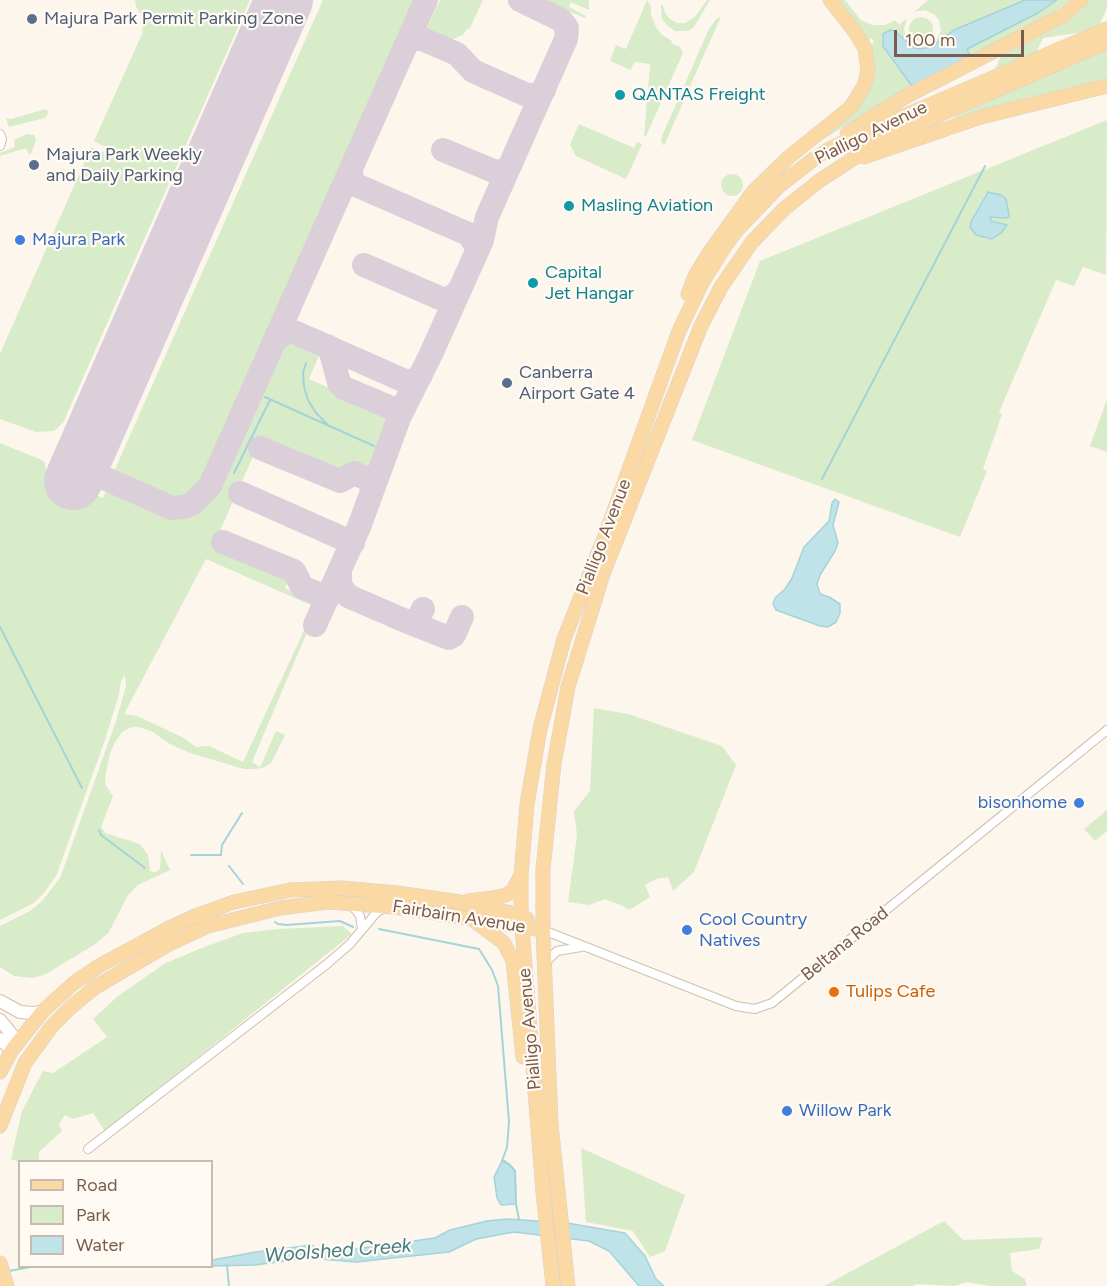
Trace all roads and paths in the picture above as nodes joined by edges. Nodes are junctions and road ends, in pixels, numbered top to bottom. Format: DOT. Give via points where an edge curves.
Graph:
graph roads {
  1 [pos="830,0"];
  2 [pos="1082,0"];
  3 [pos="1107,29"];
  4 [pos="1107,42"];
  5 [pos="1107,86"];
  6 [pos="0,134"];
  7 [pos="0,146"];
  8 [pos="831,148"];
  9 [pos="850,162"];
  10 [pos="679,331"];
  11 [pos="1107,730"];
  12 [pos="520,876"];
  13 [pos="460,902"];
  14 [pos="346,903"];
  15 [pos="389,906"];
  16 [pos="471,919"];
  17 [pos="521,921"];
  18 [pos="362,929"];
  19 [pos="543,930"];
  20 [pos="584,947"];
  21 [pos="544,963"];
  22 [pos="0,1001"];
  23 [pos="43,1011"];
  24 [pos="0,1020"];
  25 [pos="0,1039"];
  26 [pos="15,1046"];
  27 [pos="27,1059"];
  28 [pos="0,1072"];
  29 [pos="0,1126"];
  30 [pos="539,1142"];
  31 [pos="88,1149"];
  32 [pos="0,1263"];
  33 [pos="560,1279"];
  34 [pos="7,1286"];
  1 -- 10 [label="main road" via="865,48 868,71 864,86 851,107 775,169 740,209 695,276"];
  2 -- 8 [label="main road" via="1064,15 877,114"];
  3 -- 8 [label="main road, Pialligo Avenue"];
  4 -- 9 [label="main road, Pialligo Avenue" via="904,130"];
  5 -- 9 [label="main road" via="981,117"];
  6 -- 7 [label="street"];
  8 -- 10 [label="main road, Pialligo Avenue" via="779,186 738,229 702,283"];
  9 -- 19 [label="main road, Pialligo Avenue" via="801,194 752,242 714,300 676,386 603,574 568,687 548,804"];
  10 -- 12 [label="main road, Pialligo Avenue" via="564,639 533,763"];
  11 -- 20 [label="street, Beltana Road" via="772,1003 755,1009 736,1006"];
  12 -- 13 [label="main road" via="506,895"];
  12 -- 17 [label="main road, Pialligo Avenue"];
  13 -- 17 [label="main road, Fairbairn Avenue"];
  13 -- 23 [label="main road, Fairbairn Avenue" via="342,888 256,896 169,928 74,982"];
  14 -- 15 [label="main road, Fairbairn Avenue"];
  14 -- 18 [label="street" via="360,916"];
  14 -- 27 [label="main road, Fairbairn Avenue" via="280,908 234,918 189,934 78,1001 52,1026"];
  15 -- 16 [label="main road, Fairbairn Avenue"];
  15 -- 18 [label="street" via="377,912"];
  16 -- 17 [label="main road, Fairbairn Avenue"];
  16 -- 30 [label="main road" via="504,943 513,961 524,1072"];
  17 -- 19 [label="main road, Fairbairn Avenue"];
  17 -- 30 [label="main road, Pialligo Avenue"];
  18 -- 31 [label="street" via="327,964"];
  19 -- 20 [label="street, Beltana Road"];
  19 -- 21 [label="main road, Pialligo Avenue"];
  20 -- 21 [label="street" via="556,951"];
  21 -- 33 [label="main road, Pialligo Avenue"];
  22 -- 23 [label="main road" via="20,1012"];
  23 -- 26 [label="main road, Fairbairn Avenue"];
  24 -- 26 [label="main road"];
  25 -- 26 [label="main road"];
  26 -- 27 [label="main road"];
  26 -- 28 [label="main road, Fairbairn Avenue"];
  27 -- 29 [label="main road, Fairbairn Avenue"];
  30 -- 33 [label="main road, Pialligo Avenue" via="543,1192"];
  32 -- 34 [label="main road"];
}
